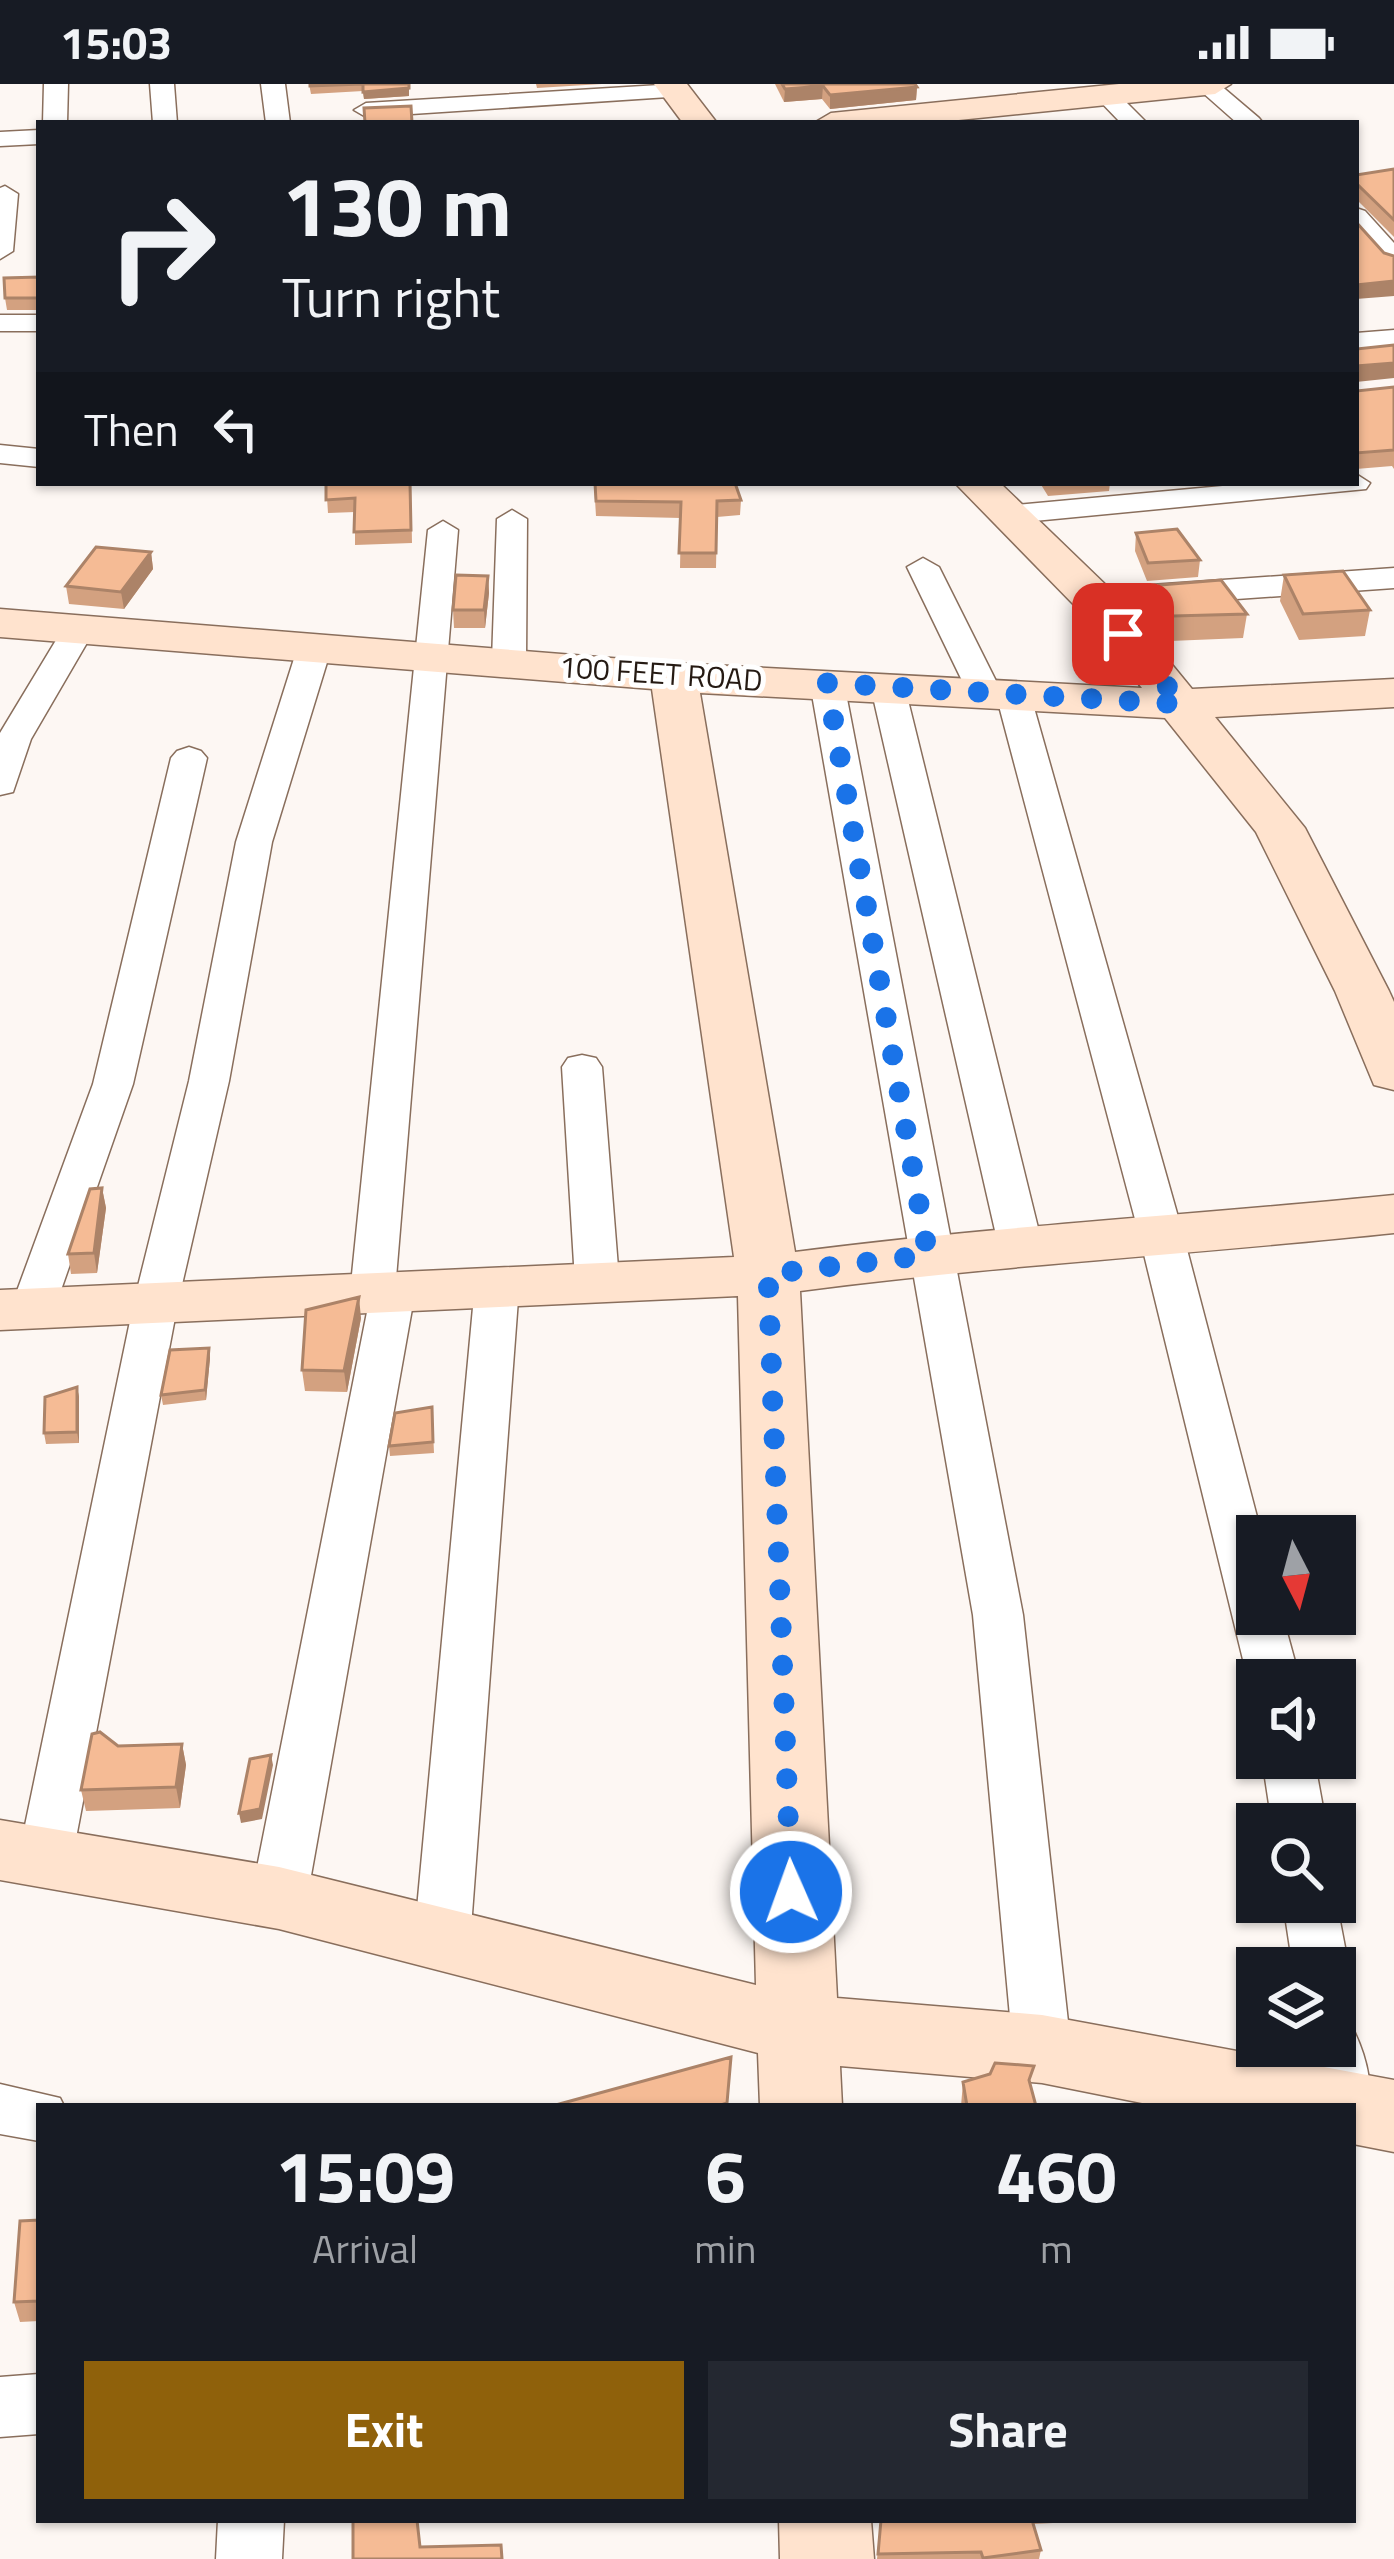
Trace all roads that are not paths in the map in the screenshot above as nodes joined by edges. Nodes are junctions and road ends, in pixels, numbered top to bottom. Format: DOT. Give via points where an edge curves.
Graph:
graph roads {
  1 [pos="56,84"];
  2 [pos="162,84"];
  3 [pos="273,84"];
  4 [pos="393,84"];
  5 [pos="1215,84"];
  6 [pos="1206,85"];
  7 [pos="673,88"];
  8 [pos="504,93"];
  9 [pos="1106,95"];
  10 [pos="409,108"];
  11 [pos="366,110"];
  12 [pos="55,120"];
  13 [pos="165,120"];
  14 [pos="278,120"];
  15 [pos="698,120"];
  16 [pos="860,120"];
  17 [pos="1132,120"];
  18 [pos="1247,120"];
  19 [pos="36,137"];
  20 [pos="0,139"];
  21 [pos="36,192"];
  22 [pos="3,194"];
  23 [pos="1359,219"];
  24 [pos="0,251"];
  25 [pos="1393,258"];
  26 [pos="1359,260"];
  27 [pos="0,323"];
  28 [pos="36,323"];
  29 [pos="1394,338"];
  30 [pos="1359,340"];
  31 [pos="0,454"];
  32 [pos="36,458"];
  33 [pos="1394,479"];
  34 [pos="1359,483"];
  35 [pos="1287,486"];
  36 [pos="990,499"];
  37 [pos="512,519"];
  38 [pos="443,530"];
  39 [pos="923,567"];
  40 [pos="1394,578"];
  41 [pos="1094,599"];
  42 [pos="0,623"];
  43 [pos="79,629"];
  44 [pos="315,646"];
  45 [pos="433,655"];
  46 [pos="509,660"];
  47 [pos="674,677"];
  48 [pos="827,683"];
  49 [pos="887,688"];
  50 [pos="1394,693"];
  51 [pos="1000,696"];
  52 [pos="1182,704"];
  53 [pos="189,758"];
  54 [pos="0,784"];
  55 [pos="582,1067"];
  56 [pos="1394,1072"];
  57 [pos="1394,1214"];
  58 [pos="1162,1238"];
  59 [pos="1021,1248"];
  60 [pos="928,1255"];
  61 [pos="768,1274"];
  62 [pos="597,1280"];
  63 [pos="496,1286"];
  64 [pos="382,1293"];
  65 [pos="156,1302"];
  66 [pos="16,1310"];
  67 [pos="1236,1531"];
  68 [pos="22,1854"];
  69 [pos="279,1898"];
  70 [pos="442,1941"];
  71 [pos="1042,2049"];
  72 [pos="1335,2067"];
  73 [pos="798,2068"];
  74 [pos="1323,2103"];
  75 [pos="1339,2103"];
  76 [pos="0,2109"];
  77 [pos="1356,2110"];
  78 [pos="36,2115"];
  79 [pos="1394,2116"];
  80 [pos="36,2404"];
  81 [pos="0,2407"];
  82 [pos="251,2523"];
  83 [pos="825,2523"];
  84 [pos="249,2559"];
  85 [pos="827,2559"];
  1 -- 12 [label="street"];
  2 -- 13 [label="street"];
  3 -- 14 [label="street"];
  4 -- 10 [label="street"];
  5 -- 6 [label="street"];
  6 -- 9 [label="street"];
  6 -- 18 [label="street"];
  7 -- 8 [label="street"];
  7 -- 15 [label="street"];
  8 -- 10 [label="street"];
  9 -- 16 [label="street"];
  9 -- 17 [label="street"];
  10 -- 11 [label="street"];
  19 -- 20 [label="street"];
  21 -- 22 [label="street"];
  22 -- 24 [label="street"];
  23 -- 25 [label="street"];
  25 -- 26 [label="street"];
  27 -- 28 [label="street"];
  29 -- 30 [label="street"];
  31 -- 32 [label="street"];
  33 -- 34 [label="street"];
  35 -- 36 [label="street"];
  36 -- 41 [label="street"];
  37 -- 46 [label="street"];
  38 -- 45 [label="street"];
  39 -- 51 [label="street"];
  40 -- 41 [label="street"];
  41 -- 52 [label="street"];
  42 -- 43 [label="street, 100 FEET ROAD"];
  43 -- 44 [label="street, 100 FEET ROAD"];
  43 -- 54 [label="street" via="14,739"];
  44 -- 45 [label="street, 100 FEET ROAD"];
  44 -- 65 [label="street" via="254,842"];
  45 -- 46 [label="street, 100 FEET ROAD"];
  45 -- 64 [label="street"];
  46 -- 47 [label="street, 100 FEET ROAD"];
  47 -- 48 [label="street, 100 FEET ROAD"];
  47 -- 61 [label="street"];
  48 -- 49 [label="street, 100 FEET ROAD"];
  48 -- 60 [label="street"];
  49 -- 51 [label="street, 100 FEET ROAD"];
  49 -- 59 [label="street"];
  50 -- 52 [label="street, 100 FEET ROAD"];
  51 -- 52 [label="street, 100 FEET ROAD"];
  51 -- 58 [label="street"];
  52 -- 56 [label="street" via="1280,828"];
  53 -- 66 [label="street" via="113,1084"];
  55 -- 62 [label="street"];
  57 -- 58 [label="street"];
  58 -- 59 [label="street"];
  58 -- 67 [label="street"];
  59 -- 60 [label="street"];
  60 -- 61 [label="street"];
  60 -- 71 [label="street" via="998,1615"];
  61 -- 62 [label="street"];
  61 -- 73 [label="street"];
  62 -- 63 [label="street"];
  63 -- 64 [label="street"];
  63 -- 70 [label="street"];
  64 -- 65 [label="street"];
  64 -- 69 [label="street"];
  65 -- 66 [label="street"];
  65 -- 68 [label="street"];
  68 -- 69 [label="street"];
  69 -- 70 [label="street"];
  70 -- 73 [label="street"];
  71 -- 73 [label="street"];
  71 -- 74 [label="street"];
  72 -- 75 [label="street"];
  76 -- 78 [label="street"];
  77 -- 79 [label="street"];
  80 -- 81 [label="street"];
  82 -- 84 [label="street"];
  83 -- 85 [label="street"];
}
